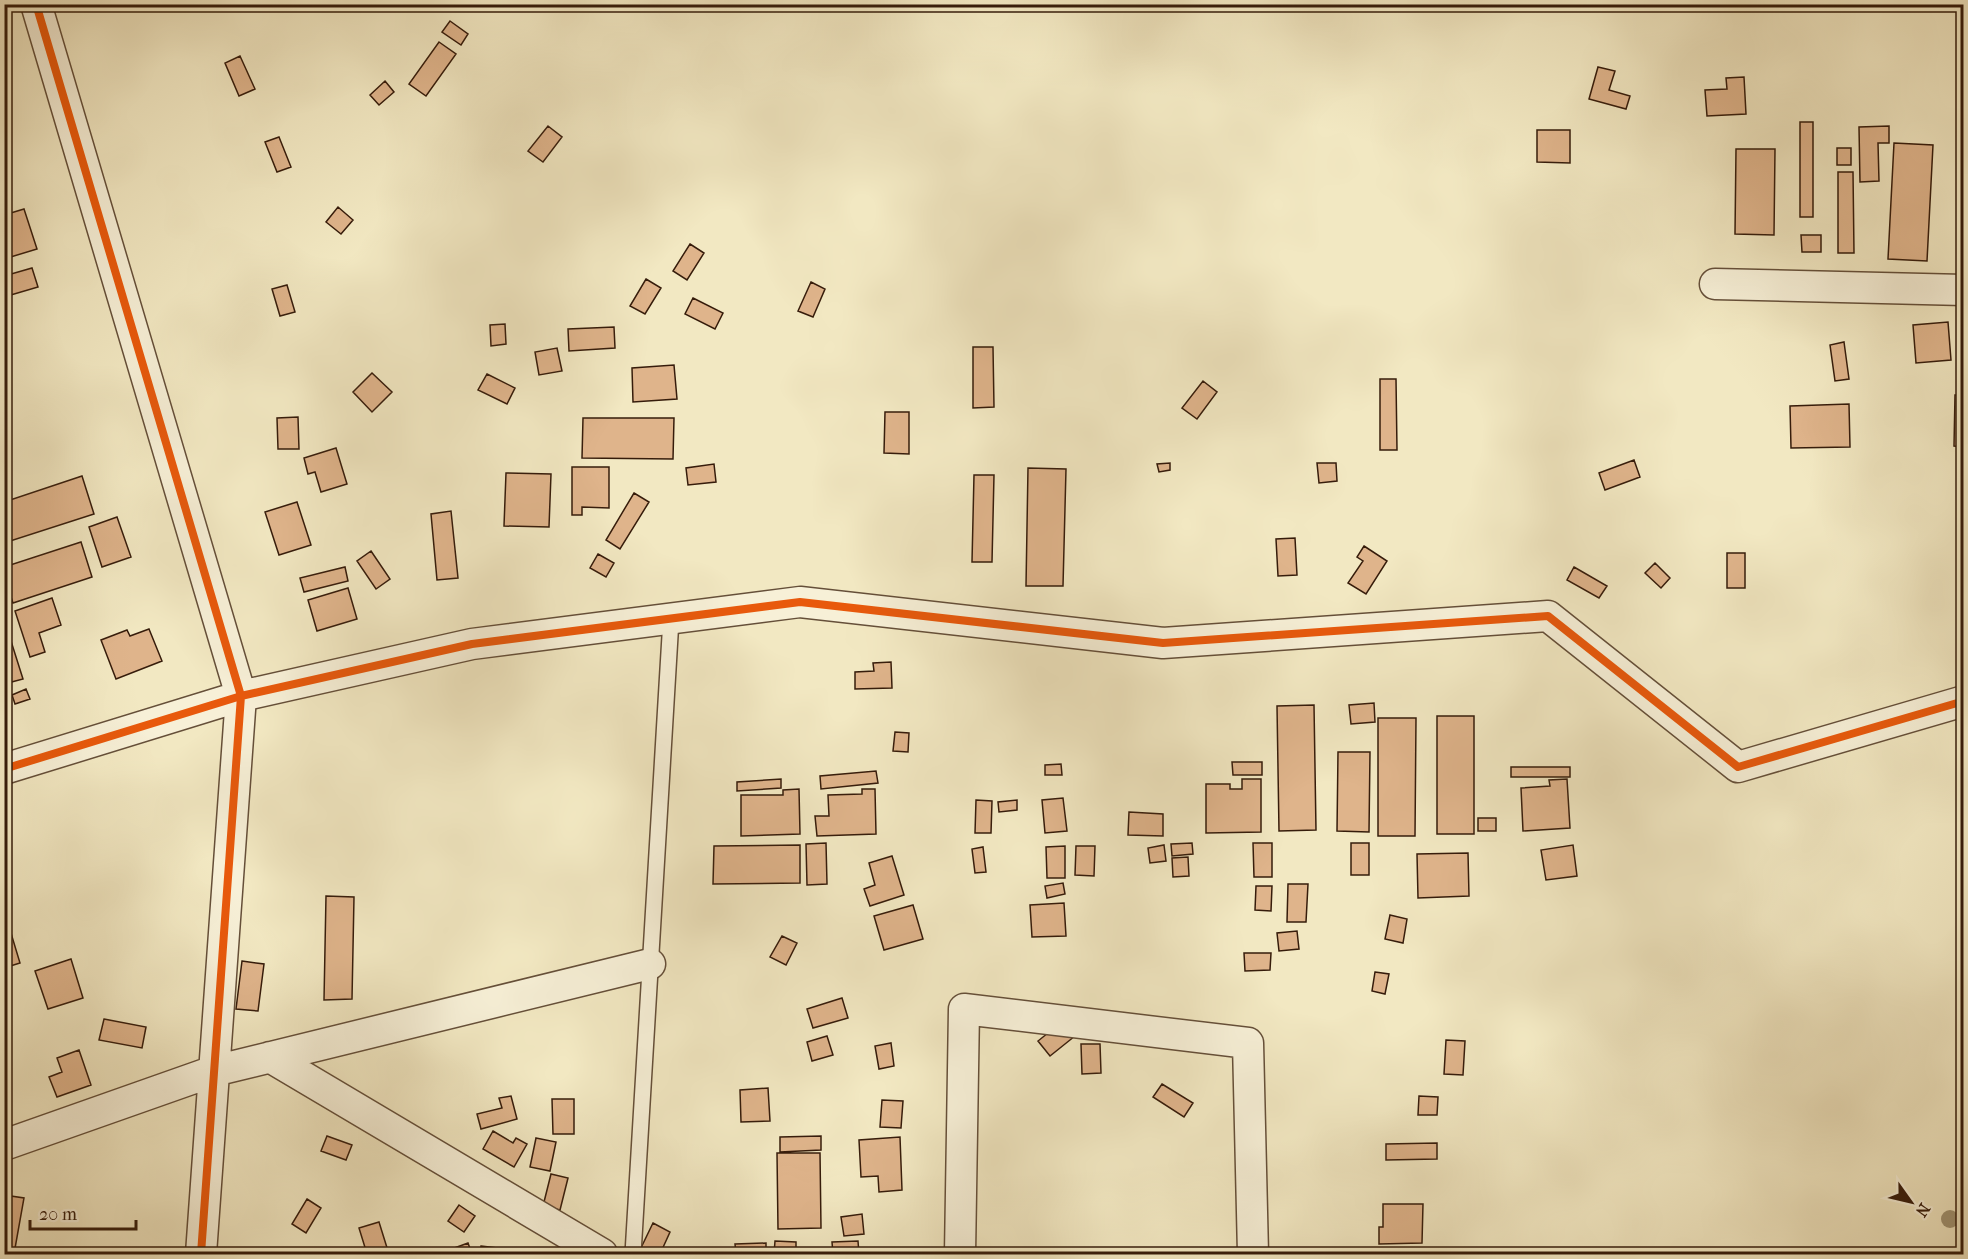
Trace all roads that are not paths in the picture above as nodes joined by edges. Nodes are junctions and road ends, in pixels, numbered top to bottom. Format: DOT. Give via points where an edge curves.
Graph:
graph roads {
  1 [pos="36,4"];
  2 [pos="1715,284"];
  3 [pos="1964,290"];
  4 [pos="671,619"];
  5 [pos="241,696"];
  6 [pos="1964,701"];
  7 [pos="4,769"];
  8 [pos="650,964"];
  9 [pos="270,1058"];
  10 [pos="214,1071"];
  11 [pos="4,1145"];
  12 [pos="201,1254"];
  13 [pos="602,1254"];
  14 [pos="633,1254"];
  15 [pos="960,1254"];
  16 [pos="1253,1254"];
  1 -- 5 [label="street"];
  2 -- 3 [label="street"];
  4 -- 5 [label="street" via="472,644"];
  4 -- 6 [label="street" via="800,602 1163,643 1548,616 1738,767"];
  4 -- 8 [label="lane"];
  5 -- 7 [label="street"];
  5 -- 10 [label="street"];
  8 -- 9 [label="street"];
  8 -- 14 [label="lane"];
  9 -- 10 [label="street"];
  9 -- 13 [label="street"];
  10 -- 11 [label="street"];
  10 -- 12 [label="street"];
  15 -- 16 [label="street" via="964,1009 1248,1043"];
}
